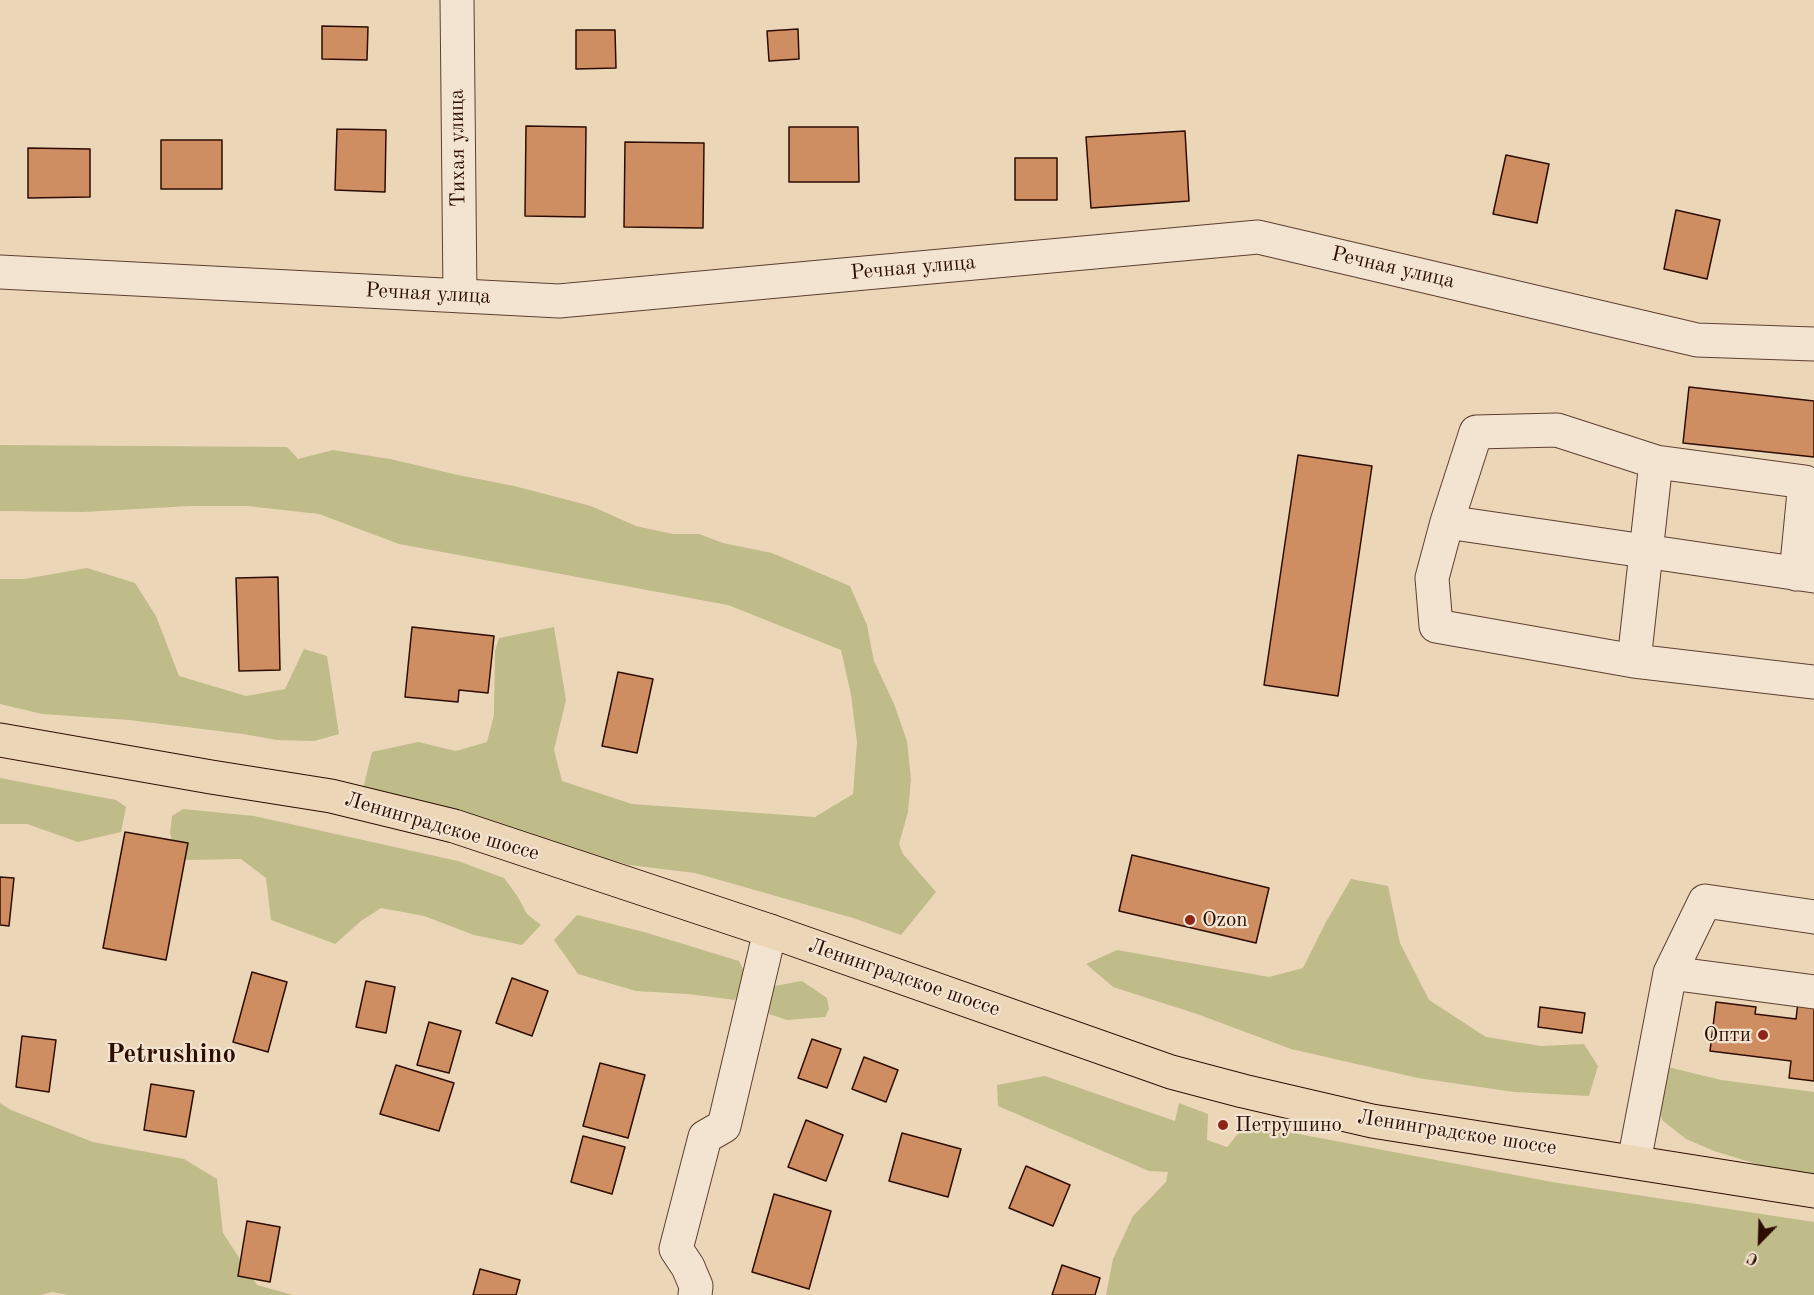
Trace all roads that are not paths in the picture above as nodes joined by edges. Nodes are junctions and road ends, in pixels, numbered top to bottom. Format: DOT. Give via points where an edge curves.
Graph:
graph roads {
  1 [pos="457,0"];
  2 [pos="0,272"];
  3 [pos="460,296"];
  4 [pos="1814,344"];
  5 [pos="1656,462"];
  6 [pos="1447,522"];
  7 [pos="1646,551"];
  8 [pos="1805,575"];
  9 [pos="1634,661"];
  10 [pos="1814,682"];
  11 [pos="0,740"];
  12 [pos="1814,917"];
  13 [pos="770,931"];
  14 [pos="1670,973"];
  15 [pos="1814,992"];
  16 [pos="1634,1162"];
  17 [pos="1814,1191"];
  18 [pos="695,1295"];
  1 -- 3 [label="street, Тихая улица"];
  2 -- 3 [label="street, Речная улица"];
  3 -- 4 [label="street, Речная улица" via="559,301 1258,237 1697,340"];
  5 -- 6 [label="street" via="1557,430 1476,432"];
  5 -- 7 [label="street"];
  5 -- 8 [label="street" via="1805,482"];
  6 -- 7 [label="street"];
  6 -- 9 [label="street" via="1432,578 1436,626"];
  7 -- 8 [label="street"];
  7 -- 9 [label="street"];
  9 -- 10 [label="street"];
  11 -- 13 [label="main road, Ленинградское шоссе" via="331,796 454,826"];
  12 -- 14 [label="street" via="1705,900"];
  13 -- 16 [label="main road, Ленинградское шоссе" via="1171,1072 1372,1121"];
  13 -- 18 [label="street" via="724,1125 705,1137 676,1249 696,1286"];
  14 -- 15 [label="street"];
  14 -- 16 [label="street"];
  16 -- 17 [label="main road, Ленинградское шоссе"];
}
